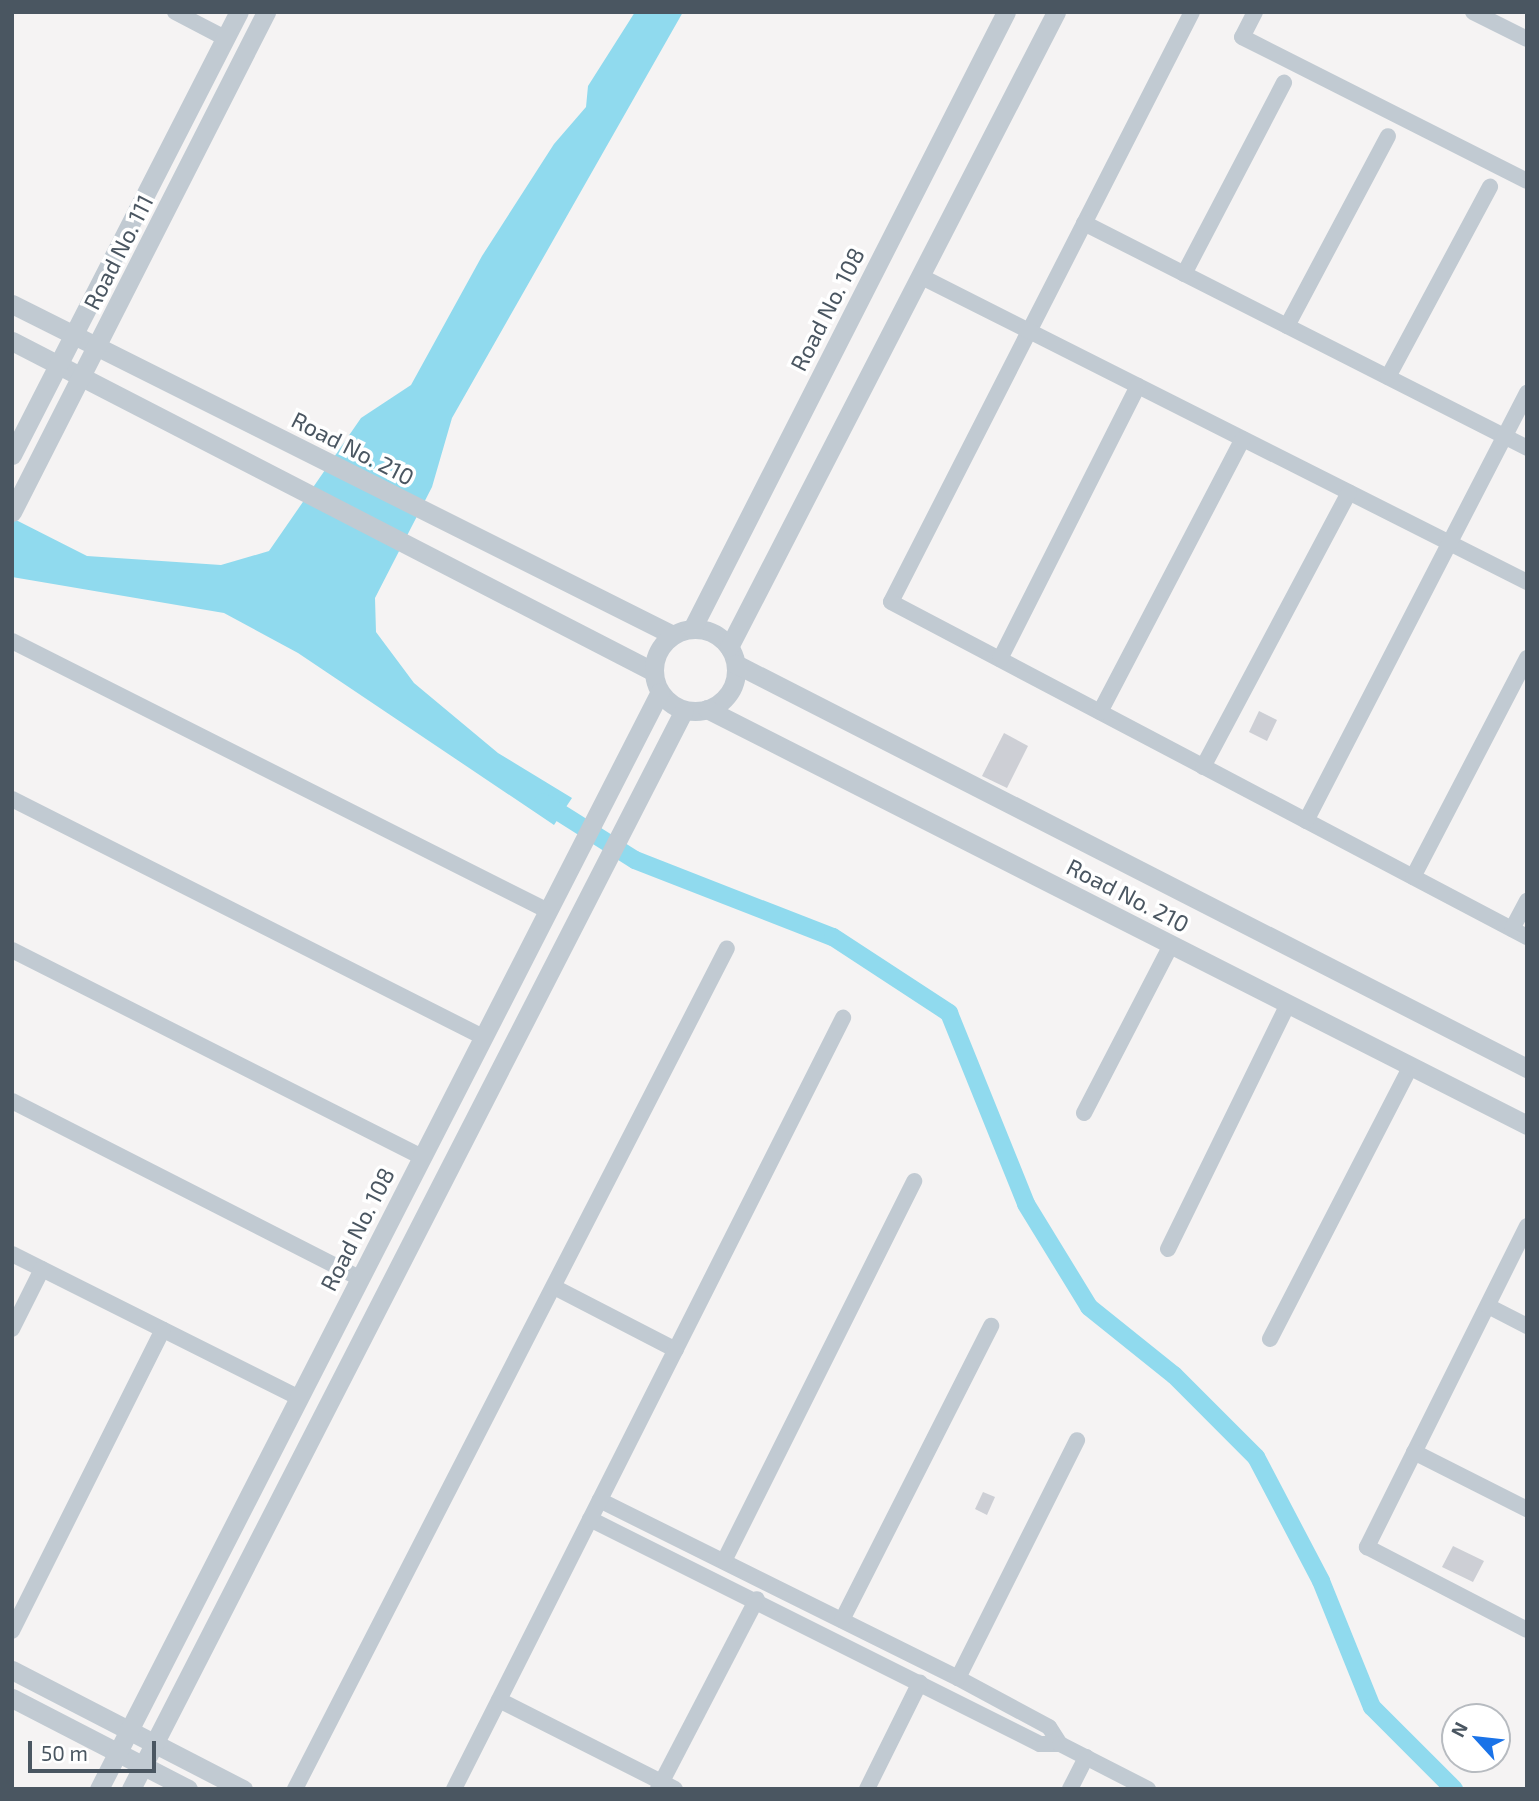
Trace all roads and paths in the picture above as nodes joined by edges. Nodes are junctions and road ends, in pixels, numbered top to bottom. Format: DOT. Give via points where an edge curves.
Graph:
graph roads {
  1 [pos="175,12"];
  2 [pos="239,12"];
  3 [pos="266,12"];
  4 [pos="1006,12"];
  5 [pos="1056,12"];
  6 [pos="1192,12"];
  7 [pos="1255,12"];
  8 [pos="1473,12"];
  9 [pos="225,38"];
  10 [pos="1527,39"];
  11 [pos="1284,83"];
  12 [pos="1388,136"];
  13 [pos="1527,181"];
  14 [pos="1490,187"];
  15 [pos="1084,223"];
  16 [pos="1184,274"];
  17 [pos="920,276"];
  18 [pos="12,304"];
  19 [pos="1287,326"];
  20 [pos="1029,331"];
  21 [pos="72,334"];
  22 [pos="12,341"];
  23 [pos="98,347"];
  24 [pos="58,364"];
  25 [pos="83,377"];
  26 [pos="1388,377"];
  27 [pos="1138,386"];
  28 [pos="1527,393"];
  29 [pos="1505,436"];
  30 [pos="1243,439"];
  31 [pos="1527,448"];
  32 [pos="12,455"];
  33 [pos="1349,492"];
  34 [pos="12,512"];
  35 [pos="1450,543"];
  36 [pos="1527,582"];
  37 [pos="692,629"];
  38 [pos="673,635"];
  39 [pos="12,641"];
  40 [pos="732,655"];
  41 [pos="1000,659"];
  42 [pos="1525,666"];
  43 [pos="654,672"];
  44 [pos="660,692"];
  45 [pos="707,709"];
  46 [pos="684,710"];
  47 [pos="1100,712"];
  48 [pos="1203,767"];
  49 [pos="12,799"];
  50 [pos="1306,821"];
  51 [pos="1413,877"];
  52 [pos="1527,901"];
  53 [pos="548,911"];
  54 [pos="1519,933"];
  55 [pos="1171,945"];
  56 [pos="727,948"];
  57 [pos="12,950"];
  58 [pos="1288,1004"];
  59 [pos="843,1018"];
  60 [pos="483,1037"];
  61 [pos="1411,1066"];
  62 [pos="1527,1068"];
  63 [pos="12,1101"];
  64 [pos="1083,1113"];
  65 [pos="1527,1125"];
  66 [pos="421,1157"];
  67 [pos="914,1181"];
  68 [pos="1527,1226"];
  69 [pos="1168,1249"];
  70 [pos="12,1254"];
  71 [pos="43,1269"];
  72 [pos="359,1278"];
  73 [pos="554,1287"];
  74 [pos="1488,1306"];
  75 [pos="990,1326"];
  76 [pos="1527,1326"];
  77 [pos="12,1329"];
  78 [pos="163,1330"];
  79 [pos="1270,1339"];
  80 [pos="676,1350"];
  81 [pos="297,1397"];
  82 [pos="1077,1440"];
  83 [pos="1414,1452"];
  84 [pos="600,1500"];
  85 [pos="1527,1509"];
  86 [pos="590,1519"];
  87 [pos="724,1561"];
  88 [pos="757,1599"];
  89 [pos="842,1620"];
  90 [pos="1527,1630"];
  91 [pos="12,1631"];
  92 [pos="12,1670"];
  93 [pos="958,1678"];
  94 [pos="920,1682"];
  95 [pos="12,1698"];
  96 [pos="499,1700"];
  97 [pos="127,1728"];
  98 [pos="155,1743"];
  99 [pos="1060,1744"];
  100 [pos="115,1751"];
  101 [pos="1086,1757"];
  102 [pos="143,1766"];
  103 [pos="665,1786"];
  104 [pos="99,1789"];
  105 [pos="131,1789"];
  106 [pos="188,1789"];
  107 [pos="243,1789"];
  108 [pos="295,1789"];
  109 [pos="454,1789"];
  110 [pos="867,1789"];
  111 [pos="1070,1789"];
  112 [pos="1148,1789"];
  1 -- 9 [label="street"];
  2 -- 9 [label="street, Road No. 111"];
  3 -- 23 [label="street, Road No. 111"];
  4 -- 37 [label="street, Road No. 108"];
  5 -- 17 [label="street"];
  6 -- 15 [label="street"];
  7 -- 13 [label="street" via="1242,37"];
  8 -- 10 [label="street"];
  9 -- 21 [label="street, Road No. 111"];
  11 -- 16 [label="street"];
  12 -- 19 [label="street"];
  14 -- 26 [label="street"];
  15 -- 16 [label="street"];
  15 -- 20 [label="street"];
  16 -- 19 [label="street"];
  17 -- 20 [label="street"];
  17 -- 40 [label="street"];
  18 -- 21 [label="street, Road No. 210"];
  19 -- 26 [label="street"];
  20 -- 27 [label="street"];
  20 -- 41 [label="street" via="891,602"];
  21 -- 23 [label="street, Road No. 210"];
  21 -- 24 [label="street, Road No. 111"];
  22 -- 24 [label="street"];
  23 -- 25 [label="street, Road No. 111"];
  23 -- 38 [label="street, Road No. 210"];
  24 -- 25 [label="street"];
  24 -- 32 [label="street, Road No. 111"];
  25 -- 34 [label="street, Road No. 111"];
  25 -- 43 [label="street"];
  26 -- 29 [label="street"];
  27 -- 30 [label="street"];
  27 -- 41 [label="street"];
  28 -- 29 [label="street"];
  29 -- 31 [label="street"];
  29 -- 35 [label="street"];
  30 -- 33 [label="street"];
  30 -- 47 [label="street"];
  33 -- 35 [label="street"];
  33 -- 48 [label="street"];
  35 -- 36 [label="street"];
  35 -- 50 [label="street"];
  37 -- 38 [label="street"];
  37 -- 40 [label="street, Road No. 210" via="713,633"];
  38 -- 43 [label="street" via="658,651"];
  39 -- 53 [label="street"];
  40 -- 45 [label="street" via="726,697"];
  40 -- 62 [label="street, Road No. 210"];
  41 -- 47 [label="street"];
  42 -- 51 [label="street"];
  43 -- 44 [label="street"];
  44 -- 46 [label="street"];
  44 -- 53 [label="street, Road No. 108"];
  45 -- 46 [label="street, Road No. 210"];
  45 -- 55 [label="street, Road No. 210"];
  46 -- 98 [label="street"];
  47 -- 48 [label="street"];
  48 -- 50 [label="street"];
  49 -- 60 [label="street"];
  50 -- 51 [label="street"];
  51 -- 54 [label="street"];
  52 -- 54 [label="street"];
  53 -- 60 [label="street, Road No. 108"];
  55 -- 58 [label="street, Road No. 210"];
  55 -- 64 [label="street"];
  56 -- 73 [label="street"];
  57 -- 66 [label="street"];
  58 -- 61 [label="street, Road No. 210"];
  58 -- 69 [label="street"];
  59 -- 80 [label="street"];
  60 -- 66 [label="street, Road No. 108"];
  61 -- 65 [label="street, Road No. 210"];
  61 -- 79 [label="street"];
  63 -- 72 [label="street"];
  66 -- 72 [label="street, Road No. 108"];
  67 -- 87 [label="street"];
  68 -- 74 [label="street"];
  70 -- 71 [label="street"];
  71 -- 77 [label="street"];
  71 -- 78 [label="street"];
  72 -- 81 [label="street, Road No. 108"];
  73 -- 80 [label="street"];
  73 -- 108 [label="street"];
  74 -- 76 [label="street"];
  74 -- 83 [label="street"];
  75 -- 89 [label="street"];
  78 -- 81 [label="street"];
  78 -- 91 [label="street"];
  80 -- 84 [label="street"];
  81 -- 97 [label="street, Road No. 108"];
  82 -- 93 [label="street"];
  83 -- 85 [label="street"];
  83 -- 90 [label="street" via="1367,1547"];
  84 -- 86 [label="street"];
  84 -- 87 [label="street"];
  86 -- 88 [label="street"];
  86 -- 96 [label="street"];
  87 -- 89 [label="street"];
  88 -- 94 [label="street"];
  88 -- 103 [label="street"];
  89 -- 93 [label="street"];
  92 -- 97 [label="street"];
  93 -- 99 [label="street" via="1049,1727"];
  94 -- 99 [label="street" via="1040,1744"];
  94 -- 110 [label="street"];
  95 -- 100 [label="street"];
  96 -- 103 [label="street"];
  96 -- 109 [label="street"];
  97 -- 98 [label="street"];
  97 -- 100 [label="street, Road No. 108"];
  98 -- 102 [label="street"];
  98 -- 107 [label="street"];
  99 -- 101 [label="street"];
  100 -- 102 [label="street"];
  100 -- 104 [label="street, Road No. 108"];
  101 -- 111 [label="street"];
  101 -- 112 [label="street"];
  102 -- 105 [label="street"];
  102 -- 106 [label="street"];
}
